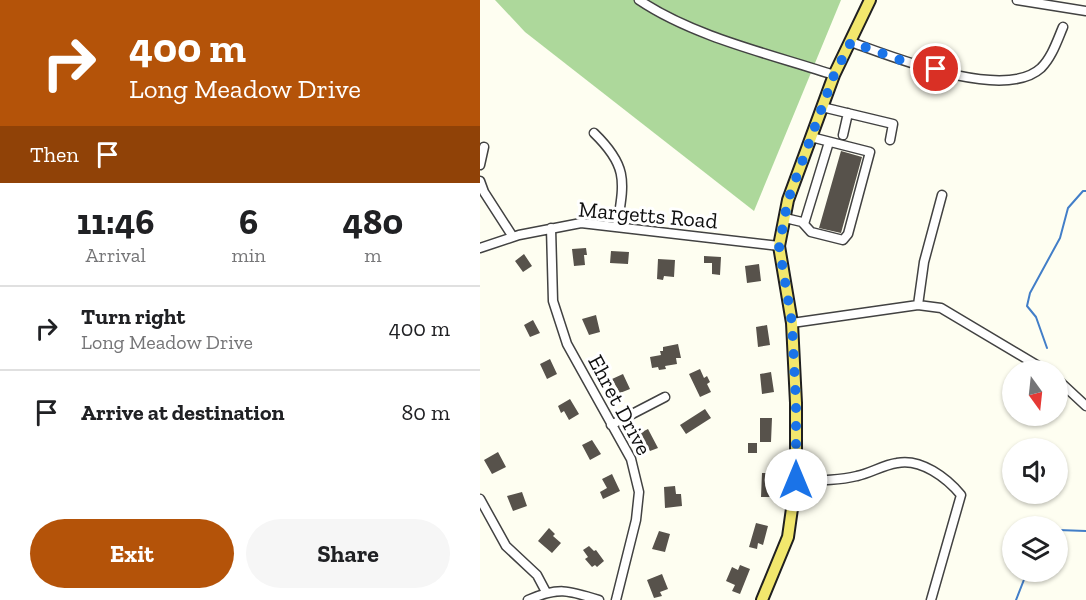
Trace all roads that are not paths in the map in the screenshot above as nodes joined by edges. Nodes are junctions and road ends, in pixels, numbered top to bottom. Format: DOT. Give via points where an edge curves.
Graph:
graph roads {
  1 [pos="639,0"];
  2 [pos="870,0"];
  3 [pos="1017,0"];
  4 [pos="1086,11"];
  5 [pos="1063,27"];
  6 [pos="851,42"];
  7 [pos="834,75"];
  8 [pos="822,107"];
  9 [pos="848,113"];
  10 [pos="594,133"];
  11 [pos="843,135"];
  12 [pos="811,137"];
  13 [pos="890,140"];
  14 [pos="829,142"];
  15 [pos="484,147"];
  16 [pos="480,165"];
  17 [pos="480,181"];
  18 [pos="942,195"];
  19 [pos="785,218"];
  20 [pos="804,224"];
  21 [pos="617,226"];
  22 [pos="551,228"];
  23 [pos="513,237"];
  24 [pos="779,246"];
  25 [pos="480,248"];
  26 [pos="918,305"];
  27 [pos="792,323"];
  28 [pos="1028,360"];
  29 [pos="1068,389"];
  30 [pos="665,397"];
  31 [pos="1086,406"];
  32 [pos="611,424"];
  33 [pos="796,480"];
  34 [pos="480,499"];
  35 [pos="546,592"];
  36 [pos="528,600"];
  37 [pos="599,600"];
  38 [pos="616,600"];
  39 [pos="762,600"];
  40 [pos="931,600"];
  1 -- 7 [label="street" via="688,26"];
  2 -- 6 [label="main road"];
  3 -- 4 [label="street"];
  5 -- 6 [label="street" via="1040,68 1022,79 1005,81 903,61"];
  6 -- 7 [label="main road"];
  7 -- 8 [label="main road"];
  8 -- 9 [label="street"];
  8 -- 12 [label="main road"];
  9 -- 11 [label="street"];
  9 -- 13 [label="street" via="893,124"];
  10 -- 21 [label="street" via="609,147 623,178"];
  12 -- 14 [label="street"];
  12 -- 19 [label="main road"];
  14 -- 20 [label="street"];
  14 -- 20 [label="street" via="870,152 848,234 843,240 834,238 811,232"];
  15 -- 16 [label="street"];
  17 -- 23 [label="street"];
  18 -- 26 [label="street" via="924,262"];
  19 -- 20 [label="street"];
  19 -- 24 [label="main road"];
  21 -- 22 [label="street, Margetts Road" via="581,223"];
  21 -- 24 [label="street, Margetts Road"];
  22 -- 23 [label="street, Margetts Road"];
  22 -- 32 [label="street, Ehret Drive" via="553,301 567,344"];
  23 -- 25 [label="street, Margetts Road"];
  24 -- 27 [label="main road"];
  26 -- 27 [label="street"];
  26 -- 28 [label="street" via="941,308"];
  27 -- 33 [label="main road"];
  29 -- 31 [label="street"];
  30 -- 32 [label="street"];
  32 -- 38 [label="street, Ehret Drive" via="631,459 639,492"];
  33 -- 39 [label="main road" via="788,537"];
  33 -- 40 [label="street" via="840,480 900,462 934,471 952,484 962,495"];
  34 -- 35 [label="street" via="506,546 537,575"];
  35 -- 36 [label="street"];
  35 -- 37 [label="street" via="566,590"];
}
